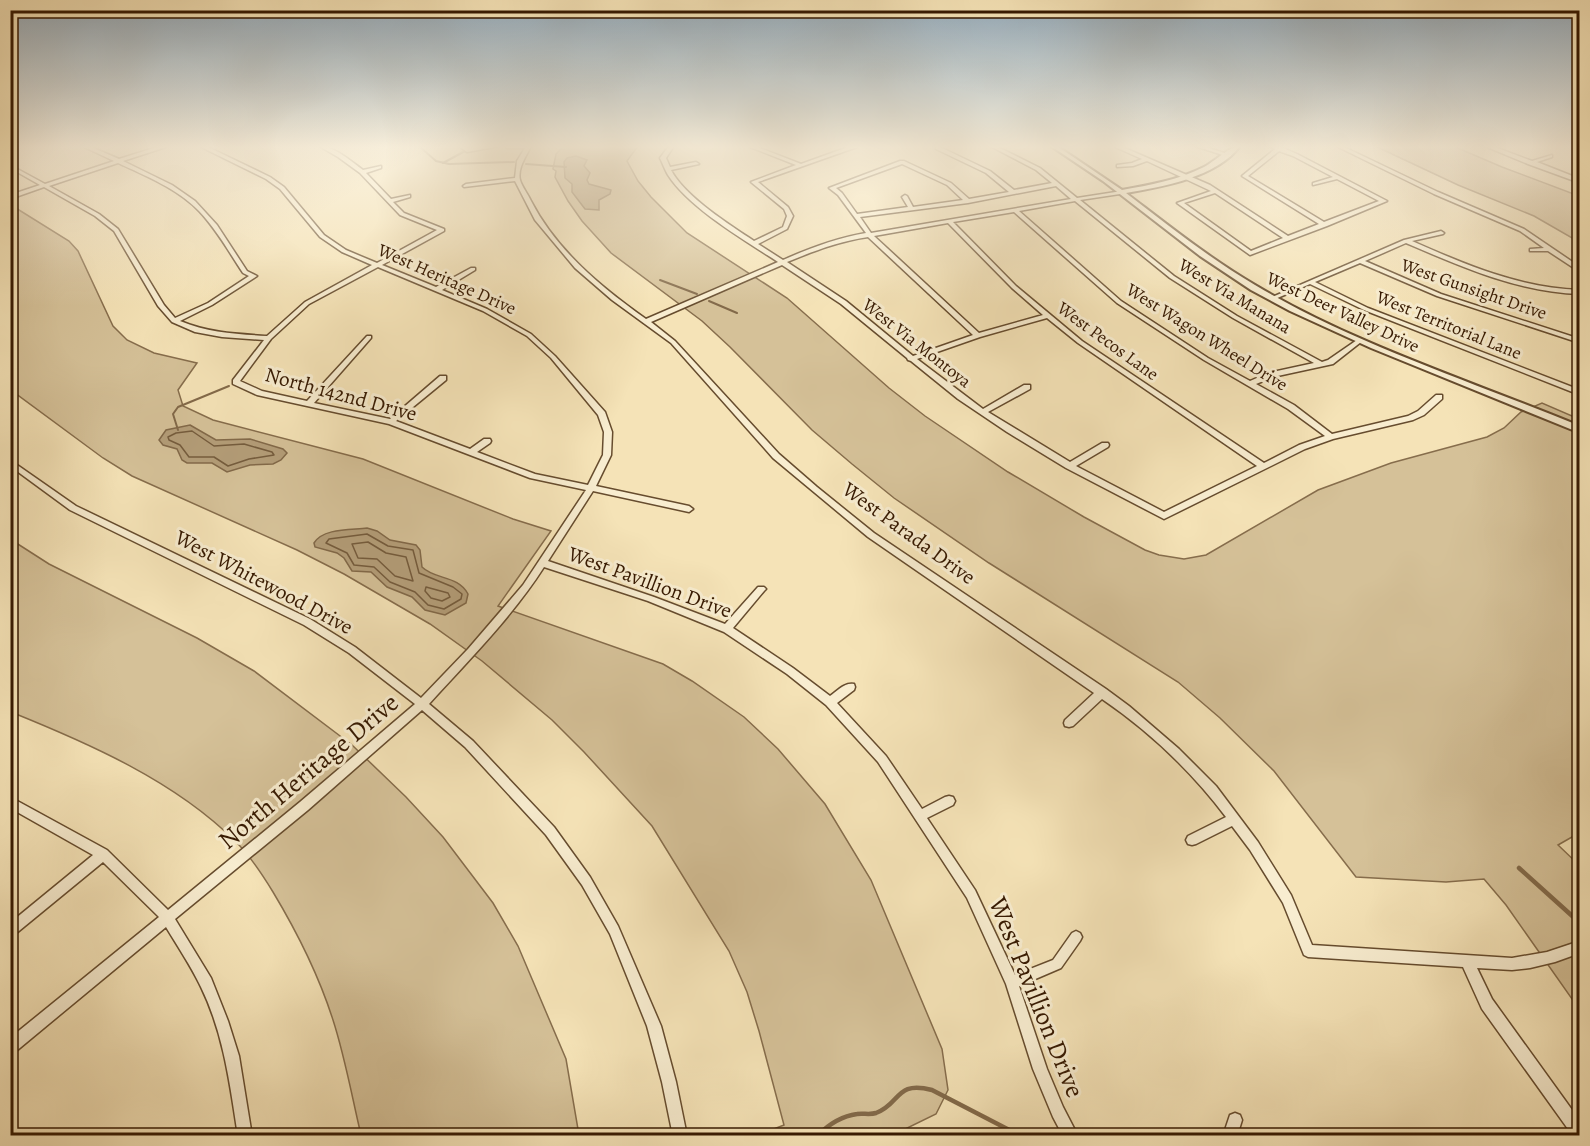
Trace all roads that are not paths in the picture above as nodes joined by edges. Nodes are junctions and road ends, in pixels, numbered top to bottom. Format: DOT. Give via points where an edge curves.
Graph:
graph roads {
  1 [pos="70,199"];
  2 [pos="189,199"];
  3 [pos="291,199"];
  4 [pos="395,199"];
  5 [pos="527,199"];
  6 [pos="695,199"];
  7 [pos="776,199"];
  8 [pos="844,199"];
  9 [pos="906,199"];
  10 [pos="976,199"];
  11 [pos="1130,199"];
  12 [pos="1191,199"];
  13 [pos="1229,199"];
  14 [pos="1283,199"];
  15 [pos="1381,199"];
  16 [pos="1451,199"];
  17 [pos="1077,200"];
  18 [pos="390,201"];
  19 [pos="968,201"];
  20 [pos="912,209"];
  21 [pos="1016,211"];
  22 [pos="855,216"];
  23 [pos="950,222"];
  24 [pos="1325,225"];
  25 [pos="1441,233"];
  26 [pos="869,234"];
  27 [pos="1288,239"];
  28 [pos="1406,241"];
  29 [pos="753,244"];
  30 [pos="1551,249"];
  31 [pos="1532,250"];
  32 [pos="1360,261"];
  33 [pos="783,262"];
  34 [pos="377,264"];
  35 [pos="473,269"];
  36 [pos="1580,270"];
  37 [pos="1310,282"];
  38 [pos="438,289"];
  39 [pos="1580,292"];
  40 [pos="1273,298"];
  41 [pos="1047,316"];
  42 [pos="174,321"];
  43 [pos="646,322"];
  44 [pos="978,336"];
  45 [pos="369,337"];
  46 [pos="269,338"];
  47 [pos="1359,340"];
  48 [pos="1580,341"];
  49 [pos="910,359"];
  50 [pos="1319,363"];
  51 [pos="442,378"];
  52 [pos="1252,383"];
  53 [pos="1027,387"];
  54 [pos="1580,393"];
  55 [pos="1439,397"];
  56 [pos="309,403"];
  57 [pos="983,412"];
  58 [pos="391,422"];
  59 [pos="1580,430"];
  60 [pos="1331,437"];
  61 [pos="488,441"];
  62 [pos="1105,445"];
  63 [pos="470,453"];
  64 [pos="11,463"];
  65 [pos="1069,466"];
  66 [pos="1263,466"];
  67 [pos="591,488"];
  68 [pos="689,509"];
  69 [pos="543,563"];
  70 [pos="761,589"];
  71 [pos="727,629"];
  72 [pos="850,687"];
  73 [pos="1102,692"];
  74 [pos="831,702"];
  75 [pos="422,704"];
  76 [pos="1069,723"];
  77 [pos="949,801"];
  78 [pos="10,802"];
  79 [pos="920,816"];
  80 [pos="1234,819"];
  81 [pos="1192,840"];
  82 [pos="103,854"];
  83 [pos="167,917"];
  84 [pos="10,931"];
  85 [pos="1076,937"];
  86 [pos="1580,947"];
  87 [pos="1468,963"];
  88 [pos="1012,983"];
  89 [pos="10,1047"];
  90 [pos="1235,1120"];
  91 [pos="1580,1134"];
  92 [pos="245,1136"];
  93 [pos="680,1136"];
  94 [pos="1071,1136"];
  95 [pos="1230,1136"];
  1 -- 42 [label="street" via="116,231"];
  2 -- 42 [label="street" via="211,221 245,272 254,276"];
  3 -- 34 [label="street, West Heritage Drive" via="322,236 344,251"];
  4 -- 18 [label="street"];
  5 -- 43 [label="street, West Parada Drive" via="565,254 594,283"];
  6 -- 29 [label="street, West Via Montoya"];
  7 -- 29 [label="street" via="786,208 791,226"];
  8 -- 22 [label="street"];
  9 -- 20 [label="street"];
  10 -- 19 [label="street"];
  11 -- 40 [label="street, West Deer Valley Drive" via="1213,261"];
  12 -- 27 [label="street" via="1180,203 1250,253"];
  13 -- 27 [label="street"];
  14 -- 24 [label="street"];
  15 -- 24 [label="street" via="1384,201"];
  16 -- 30 [label="street" via="1505,222"];
  17 -- 21 [label="street"];
  17 -- 50 [label="street, West Via Manana" via="1172,277"];
  18 -- 34 [label="street" via="402,214 442,230"];
  19 -- 20 [label="street"];
  20 -- 22 [label="street"];
  21 -- 23 [label="street"];
  21 -- 52 [label="street, West Wagon Wheel Drive" via="1119,302 1206,359"];
  22 -- 26 [label="street"];
  23 -- 26 [label="street"];
  23 -- 41 [label="street, West Pecos Lane"];
  24 -- 27 [label="street"];
  25 -- 28 [label="street"];
  26 -- 33 [label="street" via="815,248"];
  26 -- 44 [label="street"];
  28 -- 32 [label="street"];
  28 -- 39 [label="street" via="1535,287"];
  29 -- 33 [label="street, West Via Montoya"];
  30 -- 31 [label="street"];
  30 -- 36 [label="street"];
  32 -- 37 [label="street"];
  32 -- 48 [label="street, West Gunsight Drive" via="1439,295"];
  33 -- 43 [label="street"];
  33 -- 49 [label="street, West Via Montoya" via="833,295"];
  34 -- 38 [label="street, West Heritage Drive"];
  34 -- 46 [label="street" via="308,303"];
  35 -- 38 [label="street"];
  37 -- 40 [label="street"];
  37 -- 54 [label="street, West Territorial Lane" via="1366,309"];
  38 -- 67 [label="street, West Heritage Drive" via="529,335 597,406 606,423 608,448"];
  40 -- 47 [label="street, West Deer Valley Drive"];
  41 -- 44 [label="street"];
  41 -- 66 [label="street, West Pecos Lane"];
  42 -- 46 [label="street" via="222,335"];
  43 -- 73 [label="street, West Parada Drive" via="673,342 776,456 871,535"];
  44 -- 49 [label="street"];
  45 -- 56 [label="street"];
  46 -- 56 [label="street, North 142nd Drive" via="236,382 260,393"];
  47 -- 50 [label="street" via="1339,357"];
  47 -- 59 [label="street, West Deer Valley Drive"];
  49 -- 57 [label="street, West Via Montoya"];
  50 -- 52 [label="street"];
  51 -- 58 [label="street"];
  52 -- 60 [label="street, West Wagon Wheel Drive"];
  53 -- 57 [label="street"];
  55 -- 60 [label="street" via="1410,418"];
  56 -- 58 [label="street, North 142nd Drive"];
  57 -- 65 [label="street, West Via Montoya"];
  58 -- 63 [label="street, North 142nd Drive"];
  60 -- 66 [label="street"];
  61 -- 63 [label="street"];
  62 -- 65 [label="street"];
  63 -- 67 [label="street, North 142nd Drive" via="533,476"];
  64 -- 75 [label="street, West Whitewood Drive" via="73,508 307,622 352,650"];
  65 -- 66 [label="street, West Via Montoya" via="1164,516"];
  67 -- 68 [label="street, North 142nd Drive"];
  67 -- 69 [label="street, North Heritage Drive"];
  69 -- 71 [label="street, West Pavillion Drive"];
  69 -- 75 [label="street, North Heritage Drive" via="500,620"];
  70 -- 71 [label="street"];
  71 -- 74 [label="street, West Pavillion Drive"];
  72 -- 74 [label="street"];
  73 -- 76 [label="street"];
  73 -- 80 [label="street, West Parada Drive" via="1175,752"];
  74 -- 79 [label="street, West Pavillion Drive" via="882,759"];
  75 -- 83 [label="street, North Heritage Drive"];
  75 -- 93 [label="street, West Whitewood Drive" via="469,744 550,831 586,882 614,930 654,1026"];
  77 -- 79 [label="street"];
  78 -- 82 [label="street"];
  79 -- 88 [label="street, West Pavillion Drive" via="971,894"];
  80 -- 81 [label="street"];
  80 -- 87 [label="street, West Parada Drive" via="1287,899 1308,951"];
  82 -- 83 [label="street"];
  82 -- 84 [label="street"];
  83 -- 89 [label="street, North Heritage Drive"];
  83 -- 92 [label="street" via="207,983 232,1056"];
  85 -- 88 [label="street" via="1056,964"];
  86 -- 87 [label="street" via="1538,962"];
  87 -- 91 [label="street" via="1487,1004"];
  88 -- 94 [label="street, West Pavillion Drive" via="1040,1069"];
  90 -- 95 [label="street"];
}
